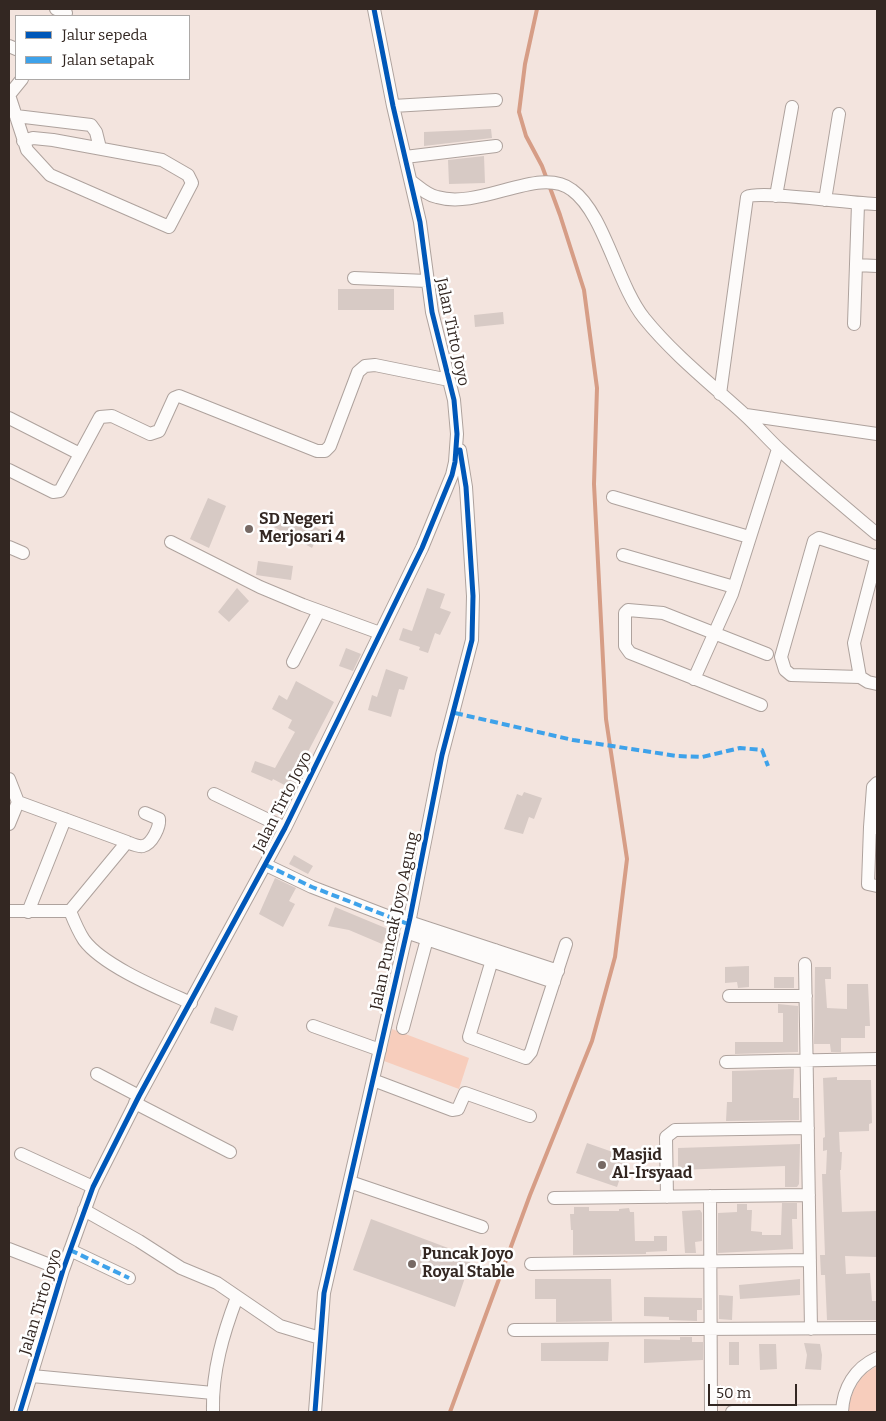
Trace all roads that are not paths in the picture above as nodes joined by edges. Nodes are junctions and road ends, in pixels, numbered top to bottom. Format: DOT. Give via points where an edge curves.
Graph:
graph roads {
  1 [pos="374,9"];
  2 [pos="21,80"];
  3 [pos="9,95"];
  4 [pos="496,100"];
  5 [pos="393,106"];
  6 [pos="792,106"];
  7 [pos="839,114"];
  8 [pos="16,116"];
  9 [pos="23,141"];
  10 [pos="496,146"];
  11 [pos="100,148"];
  12 [pos="405,157"];
  13 [pos="411,181"];
  14 [pos="776,196"];
  15 [pos="825,200"];
  16 [pos="858,204"];
  17 [pos="877,204"];
  18 [pos="856,265"];
  19 [pos="877,266"];
  20 [pos="354,278"];
  21 [pos="427,281"];
  22 [pos="854,324"];
  23 [pos="449,380"];
  24 [pos="720,394"];
  25 [pos="746,416"];
  26 [pos="9,418"];
  27 [pos="457,434"];
  28 [pos="877,434"];
  29 [pos="778,449"];
  30 [pos="80,454"];
  31 [pos="9,470"];
  32 [pos="614,497"];
  33 [pos="877,534"];
  34 [pos="749,537"];
  35 [pos="171,542"];
  36 [pos="9,547"];
  37 [pos="23,553"];
  38 [pos="623,555"];
  39 [pos="877,556"];
  40 [pos="734,587"];
  41 [pos="318,611"];
  42 [pos="380,632"];
  43 [pos="714,633"];
  44 [pos="766,654"];
  45 [pos="293,662"];
  46 [pos="860,676"];
  47 [pos="694,680"];
  48 [pos="877,684"];
  49 [pos="761,705"];
  50 [pos="9,779"];
  51 [pos="877,783"];
  52 [pos="214,794"];
  53 [pos="18,802"];
  54 [pos="145,813"];
  55 [pos="65,819"];
  56 [pos="9,824"];
  57 [pos="874,827"];
  58 [pos="285,828"];
  59 [pos="127,842"];
  60 [pos="266,864"];
  61 [pos="877,886"];
  62 [pos="9,911"];
  63 [pos="28,912"];
  64 [pos="70,912"];
  65 [pos="408,926"];
  66 [pos="427,939"];
  67 [pos="566,944"];
  68 [pos="494,956"];
  69 [pos="805,964"];
  70 [pos="556,976"];
  71 [pos="730,996"];
  72 [pos="806,996"];
  73 [pos="191,1003"];
  74 [pos="313,1026"];
  75 [pos="403,1028"];
  76 [pos="380,1050"];
  77 [pos="877,1058"];
  78 [pos="726,1062"];
  79 [pos="807,1062"];
  80 [pos="97,1074"];
  81 [pos="373,1080"];
  82 [pos="137,1099"];
  83 [pos="530,1116"];
  84 [pos="808,1128"];
  85 [pos="230,1152"];
  86 [pos="21,1154"];
  87 [pos="350,1182"];
  88 [pos="93,1187"];
  89 [pos="809,1195"];
  90 [pos="710,1196"];
  91 [pos="667,1197"];
  92 [pos="554,1198"];
  93 [pos="84,1210"];
  94 [pos="482,1227"];
  95 [pos="9,1249"];
  96 [pos="70,1250"];
  97 [pos="709,1260"];
  98 [pos="810,1260"];
  99 [pos="531,1264"];
  100 [pos="63,1270"];
  101 [pos="129,1278"];
  102 [pos="237,1297"];
  103 [pos="710,1328"];
  104 [pos="877,1328"];
  105 [pos="811,1329"];
  106 [pos="514,1330"];
  107 [pos="320,1338"];
  108 [pos="877,1358"];
  109 [pos="32,1376"];
  110 [pos="212,1393"];
  111 [pos="17,1411"];
  112 [pos="213,1411"];
  113 [pos="842,1411"];
  114 [pos="315,1412"];
  115 [pos="711,1412"];
  116 [pos="732,1412"];
  1 -- 5 [label="street, Jalan Tirto Joyo"];
  2 -- 3 [label="street"];
  3 -- 8 [label="street"];
  4 -- 5 [label="street"];
  5 -- 12 [label="street, Jalan Tirto Joyo"];
  6 -- 14 [label="street"];
  7 -- 15 [label="street"];
  8 -- 9 [label="street"];
  8 -- 11 [label="street" via="91,125"];
  9 -- 11 [label="street" via="33,138"];
  9 -- 11 [label="street" via="50,176 169,227 192,183 188,176 162,160"];
  10 -- 12 [label="street"];
  12 -- 13 [label="street, Jalan Tirto Joyo"];
  13 -- 21 [label="street, Jalan Tirto Joyo"];
  13 -- 24 [label="street" via="436,197 459,200 532,183 556,183 574,191 588,205 627,291 644,317"];
  14 -- 15 [label="street"];
  14 -- 24 [label="street" via="750,195 745,202"];
  15 -- 16 [label="street"];
  16 -- 17 [label="street"];
  16 -- 18 [label="street"];
  18 -- 19 [label="street"];
  18 -- 22 [label="street"];
  20 -- 21 [label="street"];
  21 -- 23 [label="street, Jalan Tirto Joyo"];
  23 -- 27 [label="street, Jalan Tirto Joyo"];
  23 -- 30 [label="street" via="375,365 365,366 358,372 330,446 325,451 317,451 179,396 174,398 155,434 112,416 100,418"];
  24 -- 25 [label="street"];
  25 -- 28 [label="street"];
  25 -- 29 [label="street"];
  26 -- 30 [label="street"];
  27 -- 42 [label="street, Jalan Tirto Joyo" via="455,462 438,511"];
  27 -- 65 [label="street, Jalan Puncak Joyo Agung" via="466,487 473,596 472,640 442,755"];
  29 -- 33 [label="street"];
  29 -- 34 [label="street"];
  30 -- 31 [label="street" via="60,491 56,492"];
  32 -- 34 [label="street"];
  34 -- 40 [label="street"];
  35 -- 41 [label="street" via="260,587"];
  36 -- 37 [label="street"];
  38 -- 40 [label="street"];
  39 -- 46 [label="street" via="854,643"];
  39 -- 46 [label="street" via="819,538 814,541 781,657 785,670 791,675"];
  40 -- 43 [label="street"];
  41 -- 42 [label="street"];
  41 -- 45 [label="street"];
  42 -- 58 [label="street, Jalan Tirto Joyo"];
  43 -- 44 [label="street"];
  43 -- 47 [label="street"];
  43 -- 47 [label="street" via="664,614 628,610 625,613 625,646 630,653"];
  46 -- 48 [label="street"];
  47 -- 49 [label="street"];
  50 -- 53 [label="street"];
  51 -- 57 [label="street" via="873,787"];
  52 -- 58 [label="street"];
  53 -- 55 [label="street"];
  53 -- 56 [label="street"];
  54 -- 59 [label="street" via="159,819 157,830 146,846"];
  55 -- 59 [label="street"];
  55 -- 63 [label="street"];
  57 -- 61 [label="street" via="868,884"];
  58 -- 60 [label="street, Jalan Tirto Joyo"];
  59 -- 64 [label="street"];
  60 -- 65 [label="street"];
  60 -- 73 [label="street, Jalan Tirto Joyo"];
  62 -- 63 [label="street"];
  63 -- 64 [label="street"];
  64 -- 73 [label="street" via="84,940 105,958"];
  65 -- 66 [label="street"];
  65 -- 68 [label="street"];
  65 -- 76 [label="street, Jalan Puncak Joyo Agung"];
  66 -- 68 [label="street"];
  66 -- 75 [label="street"];
  67 -- 70 [label="street"];
  68 -- 70 [label="street"];
  68 -- 70 [label="street" via="468,1034 471,1039 526,1058"];
  69 -- 72 [label="street"];
  71 -- 72 [label="street"];
  72 -- 79 [label="street"];
  73 -- 82 [label="street, Jalan Tirto Joyo"];
  74 -- 76 [label="street"];
  76 -- 81 [label="street, Jalan Puncak Joyo Agung"];
  77 -- 79 [label="street"];
  78 -- 79 [label="street"];
  79 -- 84 [label="street"];
  80 -- 82 [label="street"];
  81 -- 83 [label="street" via="452,1110 458,1109 465,1093"];
  81 -- 87 [label="street, Jalan Puncak Joyo Agung"];
  82 -- 85 [label="street"];
  82 -- 88 [label="street, Jalan Tirto Joyo"];
  84 -- 89 [label="street"];
  84 -- 91 [label="street" via="670,1132 666,1137"];
  86 -- 88 [label="street"];
  87 -- 94 [label="street"];
  87 -- 107 [label="street, Jalan Puncak Joyo Agung" via="323,1299"];
  88 -- 93 [label="street, Jalan Tirto Joyo"];
  89 -- 90 [label="street"];
  89 -- 98 [label="street"];
  90 -- 91 [label="street"];
  90 -- 97 [label="street"];
  91 -- 92 [label="street"];
  93 -- 96 [label="street, Jalan Tirto Joyo"];
  93 -- 102 [label="street"];
  95 -- 100 [label="street"];
  96 -- 100 [label="street, Jalan Tirto Joyo"];
  96 -- 101 [label="street"];
  97 -- 98 [label="street"];
  97 -- 99 [label="street"];
  97 -- 103 [label="street"];
  98 -- 105 [label="street"];
  100 -- 109 [label="street, Jalan Tirto Joyo"];
  102 -- 107 [label="street" via="280,1326"];
  102 -- 110 [label="street" via="218,1357"];
  103 -- 105 [label="street"];
  103 -- 106 [label="street"];
  103 -- 115 [label="street"];
  104 -- 105 [label="street"];
  107 -- 114 [label="street, Jalan Puncak Joyo Agung"];
  108 -- 113 [label="street" via="863,1366 851,1380"];
  109 -- 110 [label="street"];
  109 -- 111 [label="street, Jalan Tirto Joyo"];
  110 -- 112 [label="street"];
  113 -- 116 [label="street"];
}
